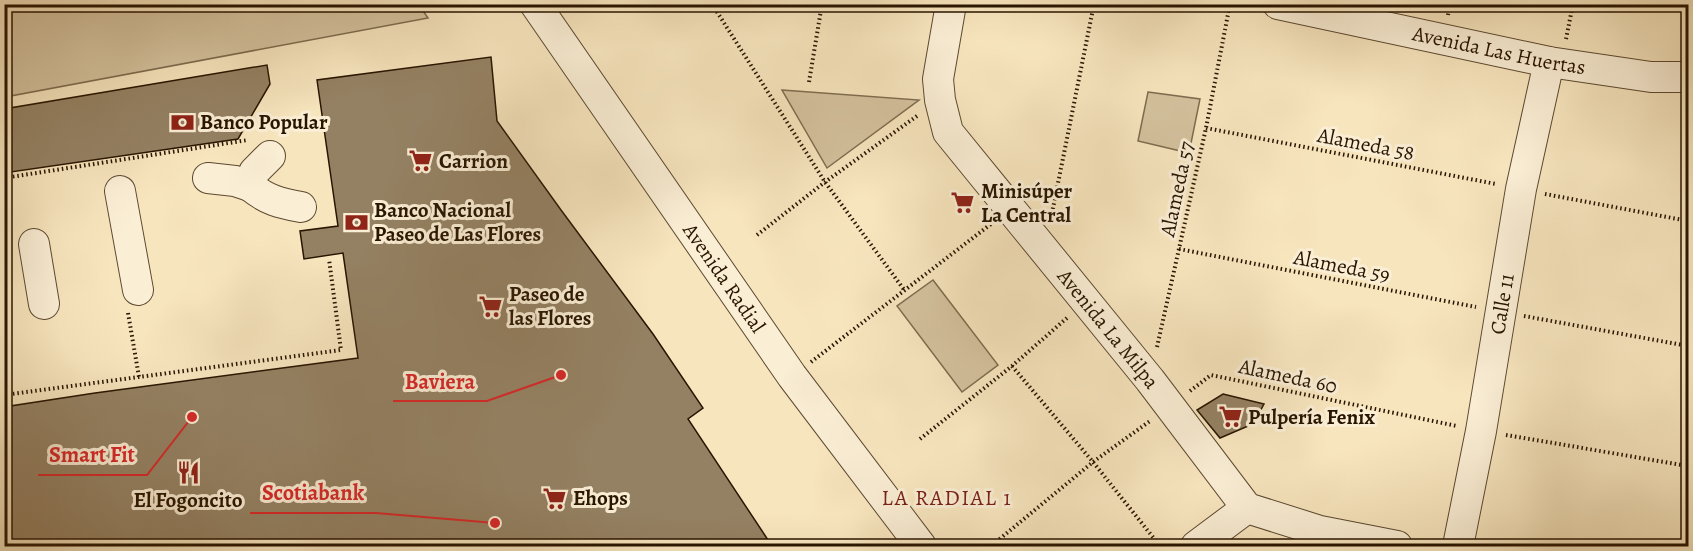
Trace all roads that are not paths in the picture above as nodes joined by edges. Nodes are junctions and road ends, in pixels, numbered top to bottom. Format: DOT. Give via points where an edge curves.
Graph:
graph roads {
  1 [pos="535,4"];
  2 [pos="951,4"];
  3 [pos="1278,4"];
  4 [pos="1320,9"];
  5 [pos="1555,63"];
  6 [pos="1689,77"];
  7 [pos="261,148"];
  8 [pos="208,178"];
  9 [pos="250,186"];
  10 [pos="120,191"];
  11 [pos="301,207"];
  12 [pos="34,244"];
  13 [pos="138,290"];
  14 [pos="44,304"];
  15 [pos="1247,508"];
  16 [pos="921,546"];
  17 [pos="1196,546"];
  18 [pos="1397,546"];
  19 [pos="1458,546"];
  1 -- 16 [label="street, Avenida Radial" via="792,376"];
  2 -- 15 [label="street, Avenida La Milpa" via="938,79 948,132 1150,380"];
  3 -- 4 [label="street, Avenida Las Huertas"];
  4 -- 5 [label="street, Avenida Las Huertas"];
  5 -- 6 [label="street, Avenida Las Huertas" via="1651,77"];
  5 -- 19 [label="street, Calle 11" via="1521,189"];
  7 -- 9 [label="street"];
  8 -- 9 [label="street"];
  9 -- 11 [label="street" via="263,196"];
  10 -- 13 [label="street"];
  12 -- 14 [label="street"];
  15 -- 17 [label="street"];
  15 -- 18 [label="street" via="1320,531"];
}
